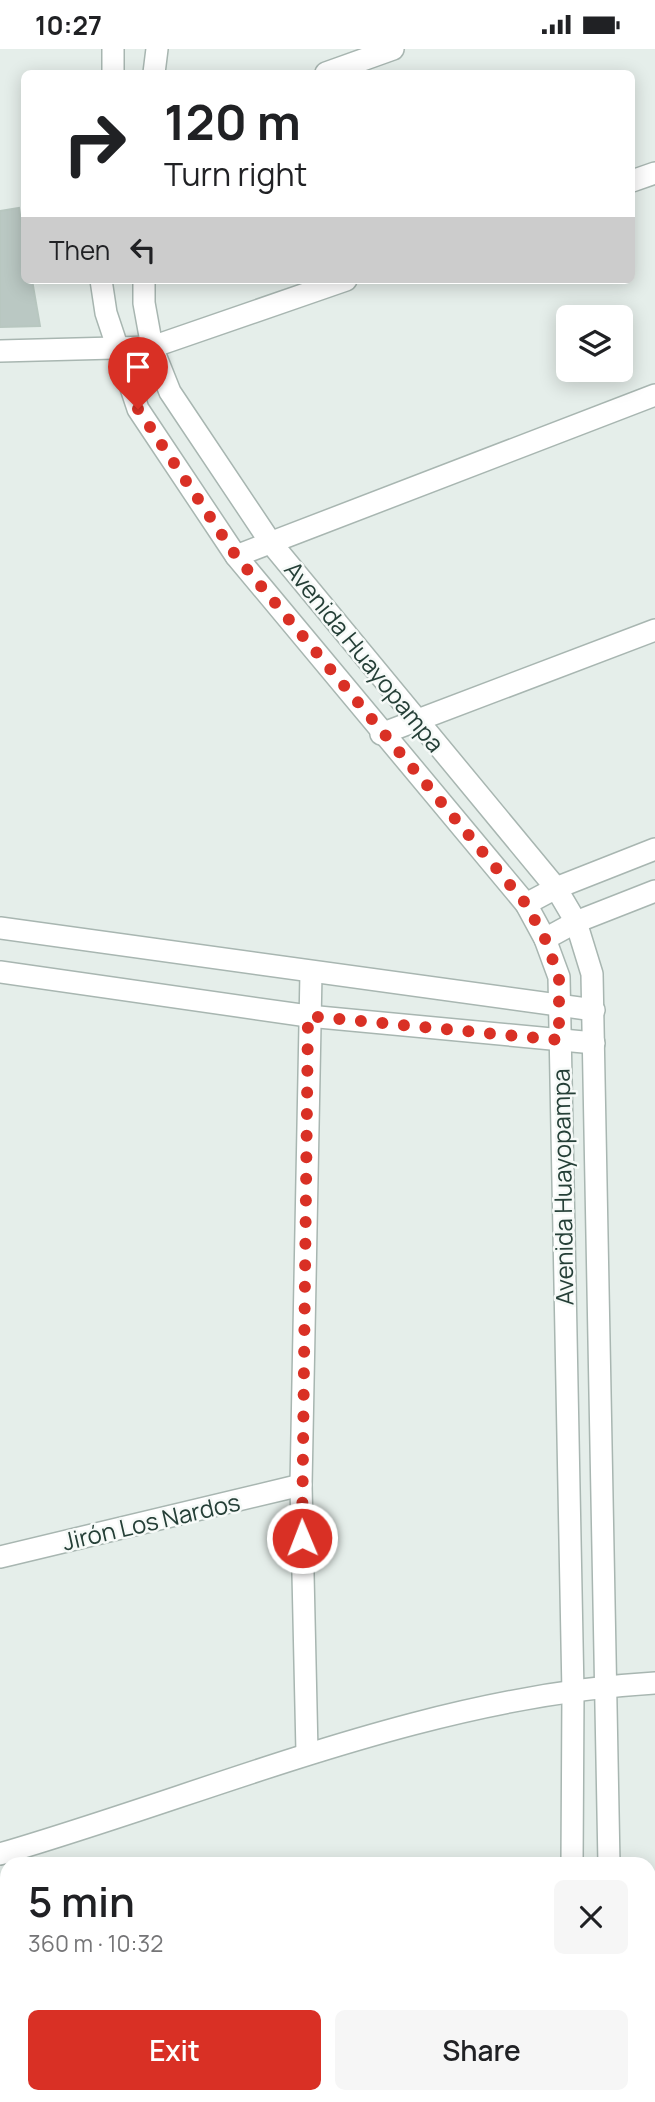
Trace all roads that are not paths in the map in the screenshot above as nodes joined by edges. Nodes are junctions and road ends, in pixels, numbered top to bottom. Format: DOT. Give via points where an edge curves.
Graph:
graph roads {
  1 [pos="113,49"];
  2 [pos="156,49"];
  3 [pos="393,49"];
  4 [pos="113,70"];
  5 [pos="154,70"];
  6 [pos="334,70"];
  7 [pos="655,173"];
  8 [pos="635,180"];
  9 [pos="102,284"];
  10 [pos="144,284"];
  11 [pos="334,284"];
  12 [pos="152,347"];
  13 [pos="117,348"];
  14 [pos="0,351"];
  15 [pos="655,395"];
  16 [pos="271,543"];
  17 [pos="236,556"];
  18 [pos="655,630"];
  19 [pos="418,720"];
  20 [pos="382,734"];
  21 [pos="655,849"];
  22 [pos="556,887"];
  23 [pos="655,891"];
  24 [pos="526,904"];
  25 [pos="576,922"];
  26 [pos="0,928"];
  27 [pos="545,939"];
  28 [pos="0,972"];
  29 [pos="311,972"];
  30 [pos="559,1007"];
  31 [pos="594,1010"];
  32 [pos="308,1016"];
  33 [pos="559,1040"];
  34 [pos="594,1043"];
  35 [pos="301,1485"];
  36 [pos="0,1557"];
  37 [pos="655,1683"];
  38 [pos="607,1686"];
  39 [pos="573,1693"];
  40 [pos="307,1752"];
  41 [pos="0,1854"];
  42 [pos="572,1857"];
  43 [pos="610,1857"];
  1 -- 4 [label="street"];
  2 -- 5 [label="street"];
  3 -- 6 [label="street"];
  7 -- 8 [label="street"];
  9 -- 13 [label="street, Avenida Huayopampa"];
  10 -- 12 [label="street, Avenida Huayopampa"];
  11 -- 12 [label="street"];
  12 -- 13 [label="street"];
  12 -- 16 [label="street, Avenida Huayopampa" via="170,392"];
  13 -- 14 [label="street"];
  13 -- 17 [label="street, Avenida Huayopampa" via="138,409"];
  15 -- 16 [label="street"];
  16 -- 17 [label="street"];
  16 -- 19 [label="street, Avenida Huayopampa"];
  17 -- 20 [label="street, Avenida Huayopampa"];
  18 -- 19 [label="street"];
  19 -- 20 [label="street"];
  19 -- 22 [label="street, Avenida Huayopampa"];
  20 -- 24 [label="street, Avenida Huayopampa"];
  21 -- 22 [label="street"];
  22 -- 24 [label="street"];
  22 -- 25 [label="street, Avenida Huayopampa"];
  23 -- 25 [label="street"];
  24 -- 27 [label="street, Avenida Huayopampa"];
  25 -- 27 [label="street"];
  25 -- 31 [label="street, Avenida Huayopampa" via="592,974"];
  26 -- 29 [label="street"];
  27 -- 30 [label="street, Avenida Huayopampa" via="559,977"];
  28 -- 32 [label="street"];
  29 -- 30 [label="street"];
  29 -- 32 [label="street"];
  30 -- 31 [label="street"];
  30 -- 33 [label="street, Avenida Huayopampa"];
  31 -- 34 [label="street, Avenida Huayopampa"];
  32 -- 33 [label="street"];
  32 -- 35 [label="street"];
  33 -- 34 [label="street"];
  33 -- 39 [label="street, Avenida Huayopampa"];
  34 -- 38 [label="street, Avenida Huayopampa"];
  35 -- 36 [label="street, Jirón Los Nardos"];
  35 -- 40 [label="street"];
  37 -- 38 [label="street"];
  38 -- 39 [label="street"];
  38 -- 43 [label="street, Avenida Huayopampa"];
  39 -- 40 [label="street" via="486,1707"];
  39 -- 42 [label="street, Avenida Huayopampa"];
  40 -- 41 [label="street"];
}
